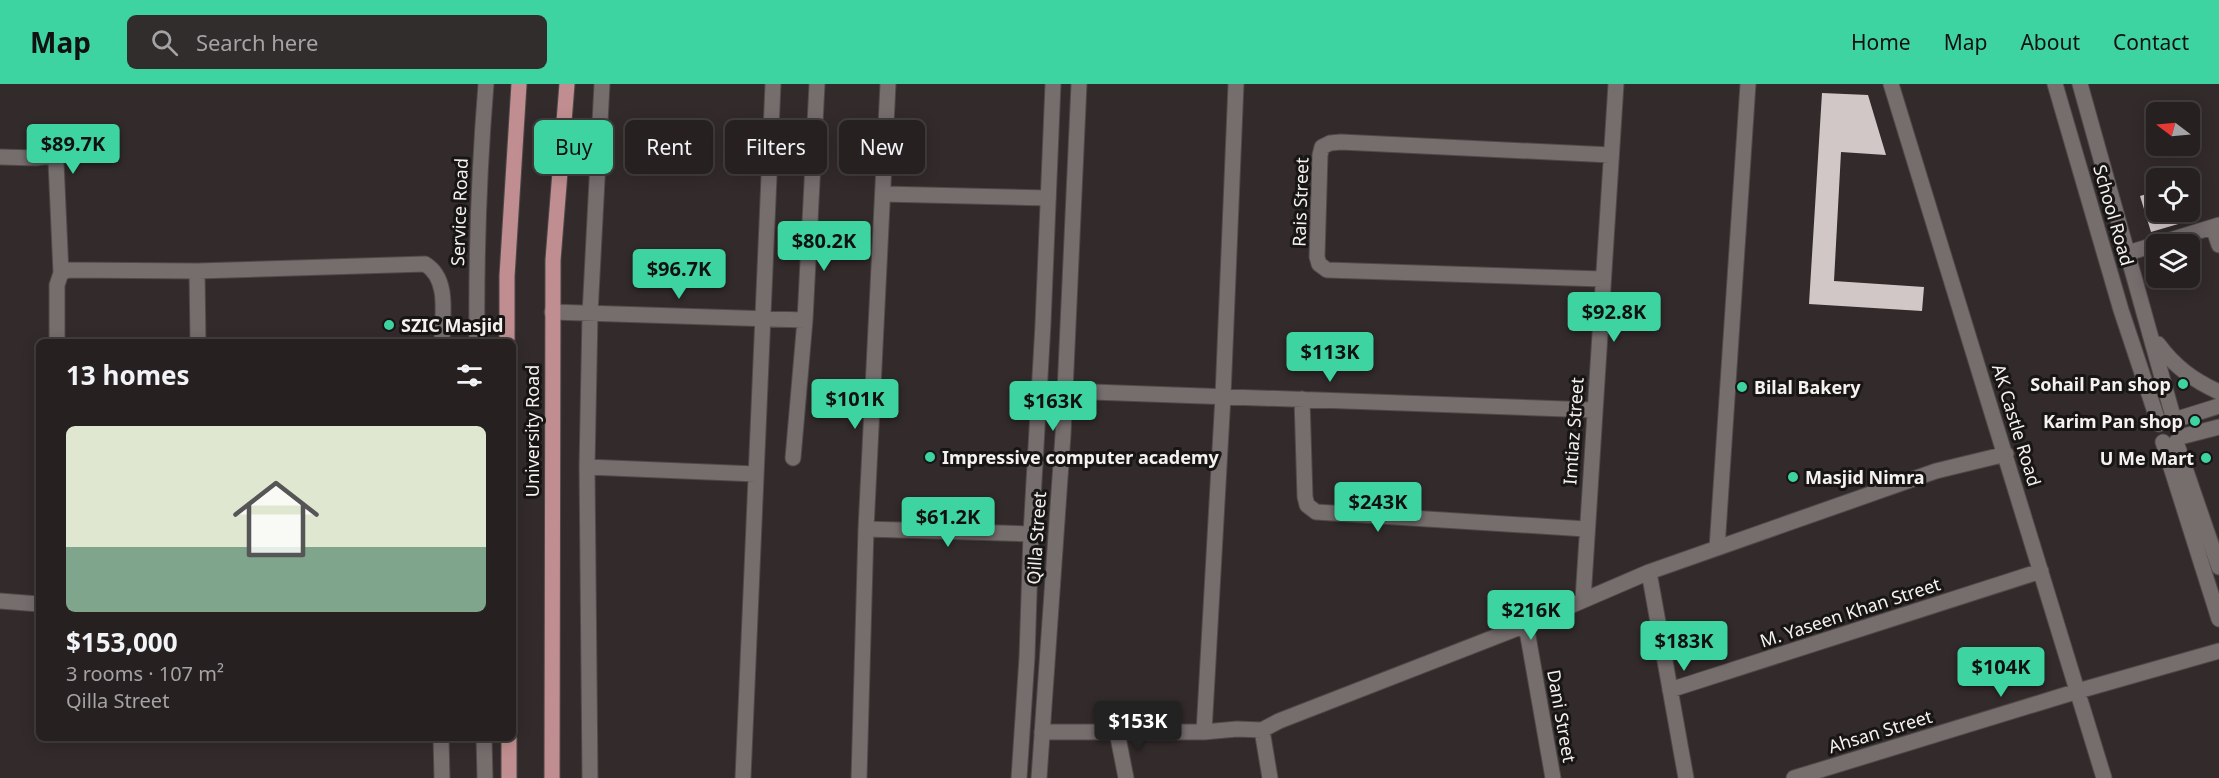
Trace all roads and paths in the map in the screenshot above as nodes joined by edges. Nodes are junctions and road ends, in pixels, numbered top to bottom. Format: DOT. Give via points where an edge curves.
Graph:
graph roads {
  1 [pos="486,84"];
  2 [pos="519,84"];
  3 [pos="567,84"];
  4 [pos="602,84"];
  5 [pos="773,84"];
  6 [pos="817,84"];
  7 [pos="888,84"];
  8 [pos="1053,84"];
  9 [pos="1079,84"];
  10 [pos="1236,84"];
  11 [pos="1616,84"];
  12 [pos="1748,84"];
  13 [pos="1891,84"];
  14 [pos="2055,84"];
  15 [pos="2080,84"];
  16 [pos="1611,155"];
  17 [pos="0,157"];
  18 [pos="883,194"];
  19 [pos="1048,198"];
  20 [pos="2216,226"];
  21 [pos="2219,245"];
  22 [pos="2128,254"];
  23 [pos="197,271"];
  24 [pos="61,273"];
  25 [pos="1602,279"];
  26 [pos="2143,304"];
  27 [pos="2121,310"];
  28 [pos="552,312"];
  29 [pos="590,314"];
  30 [pos="764,319"];
  31 [pos="805,320"];
  32 [pos="2152,337"];
  33 [pos="57,339"];
  34 [pos="198,339"];
  35 [pos="441,339"];
  36 [pos="477,339"];
  37 [pos="507,339"];
  38 [pos="1065,391"];
  39 [pos="2219,392"];
  40 [pos="1223,396"];
  41 [pos="1302,399"];
  42 [pos="2219,406"];
  43 [pos="1594,410"];
  44 [pos="2167,422"];
  45 [pos="2219,427"];
  46 [pos="2173,440"];
  47 [pos="2006,454"];
  48 [pos="793,458"];
  49 [pos="587,467"];
  50 [pos="756,474"];
  51 [pos="866,529"];
  52 [pos="1586,529"];
  53 [pos="1031,534"];
  54 [pos="1717,548"];
  55 [pos="2219,567"];
  56 [pos="2041,571"];
  57 [pos="1649,572"];
  58 [pos="0,600"];
  59 [pos="1583,600"];
  60 [pos="36,604"];
  61 [pos="2219,619"];
  62 [pos="1526,625"];
  63 [pos="2219,651"];
  64 [pos="1670,690"];
  65 [pos="2078,691"];
  66 [pos="1262,730"];
  67 [pos="1042,732"];
  68 [pos="1118,732"];
  69 [pos="1204,732"];
  70 [pos="441,741"];
  71 [pos="484,741"];
  72 [pos="509,741"];
  73 [pos="439,776"];
  74 [pos="485,778"];
  75 [pos="509,778"];
  76 [pos="552,778"];
  77 [pos="590,778"];
  78 [pos="743,778"];
  79 [pos="859,778"];
  80 [pos="1019,778"];
  81 [pos="1039,778"];
  82 [pos="1126,778"];
  83 [pos="1270,778"];
  84 [pos="1553,778"];
  85 [pos="1686,778"];
  86 [pos="1794,778"];
  87 [pos="2104,778"];
  1 -- 36 [label="street, Service Road"];
  2 -- 37 [label="main road, University Road"];
  3 -- 28 [label="main road, University Road"];
  4 -- 29 [label="street"];
  5 -- 30 [label="street"];
  6 -- 31 [label="street"];
  7 -- 18 [label="street"];
  8 -- 19 [label="street, Qilla Street"];
  9 -- 38 [label="street, Qilla Street"];
  10 -- 40 [label="street"];
  11 -- 16 [label="street, Imtiaz Street"];
  12 -- 54 [label="street"];
  13 -- 47 [label="street, AK Castle Road"];
  14 -- 27 [label="street, School Road"];
  15 -- 22 [label="street, School Road"];
  16 -- 25 [label="street, Imtiaz Street"];
  16 -- 25 [label="street, Rais Street" via="1341,142 1322,147 1320,155 1317,257 1327,270"];
  17 -- 24 [label="street" via="51,156 56,162"];
  18 -- 19 [label="street"];
  18 -- 51 [label="street"];
  19 -- 53 [label="street, Qilla Street"];
  20 -- 21 [label="street"];
  20 -- 22 [label="street"];
  22 -- 26 [label="street, School Road"];
  23 -- 24 [label="street" via="80,269"];
  23 -- 34 [label="street"];
  23 -- 35 [label="street" via="425,264 439,276 442,288"];
  24 -- 33 [label="street" via="57,285"];
  25 -- 43 [label="street, Imtiaz Street"];
  26 -- 27 [label="street"];
  26 -- 32 [label="street, School Road"];
  27 -- 44 [label="street, School Road"];
  28 -- 29 [label="street"];
  28 -- 76 [label="main road, University Road"];
  29 -- 30 [label="street"];
  29 -- 49 [label="street"];
  30 -- 31 [label="street"];
  30 -- 50 [label="street"];
  31 -- 48 [label="street"];
  32 -- 39 [label="street" via="2192,379"];
  32 -- 44 [label="street, School Road"];
  38 -- 40 [label="street"];
  38 -- 67 [label="street, Qilla Street"];
  40 -- 41 [label="street"];
  40 -- 69 [label="street"];
  41 -- 43 [label="street"];
  41 -- 52 [label="street" via="1305,497 1307,505 1316,512"];
  42 -- 44 [label="street"];
  43 -- 52 [label="street, Imtiaz Street"];
  44 -- 46 [label="street" via="2181,429"];
  44 -- 46 [label="street" via="2158,436"];
  45 -- 46 [label="street"];
  46 -- 55 [label="street"];
  46 -- 61 [label="street"];
  47 -- 54 [label="street" via="1936,471"];
  47 -- 56 [label="street, AK Castle Road"];
  49 -- 50 [label="street"];
  49 -- 77 [label="street"];
  50 -- 78 [label="street"];
  51 -- 53 [label="street"];
  51 -- 79 [label="street"];
  52 -- 59 [label="street, Imtiaz Street"];
  53 -- 80 [label="street, Qilla Street"];
  54 -- 57 [label="street"];
  56 -- 64 [label="street, M. Yaseen Khan Street"];
  56 -- 65 [label="street, AK Castle Road"];
  57 -- 59 [label="street"];
  57 -- 64 [label="street"];
  58 -- 60 [label="street"];
  59 -- 62 [label="street"];
  62 -- 66 [label="street"];
  62 -- 84 [label="street, Dani Street"];
  63 -- 65 [label="street, Ahsan Street"];
  64 -- 85 [label="street"];
  65 -- 86 [label="street, Ahsan Street"];
  65 -- 87 [label="street, AK Castle Road"];
  66 -- 69 [label="street"];
  66 -- 83 [label="street"];
  67 -- 68 [label="street"];
  67 -- 81 [label="street, Qilla Street"];
  68 -- 69 [label="street"];
  68 -- 82 [label="street"];
  70 -- 73 [label="street"];
  71 -- 74 [label="street"];
  72 -- 75 [label="main road"];
}
